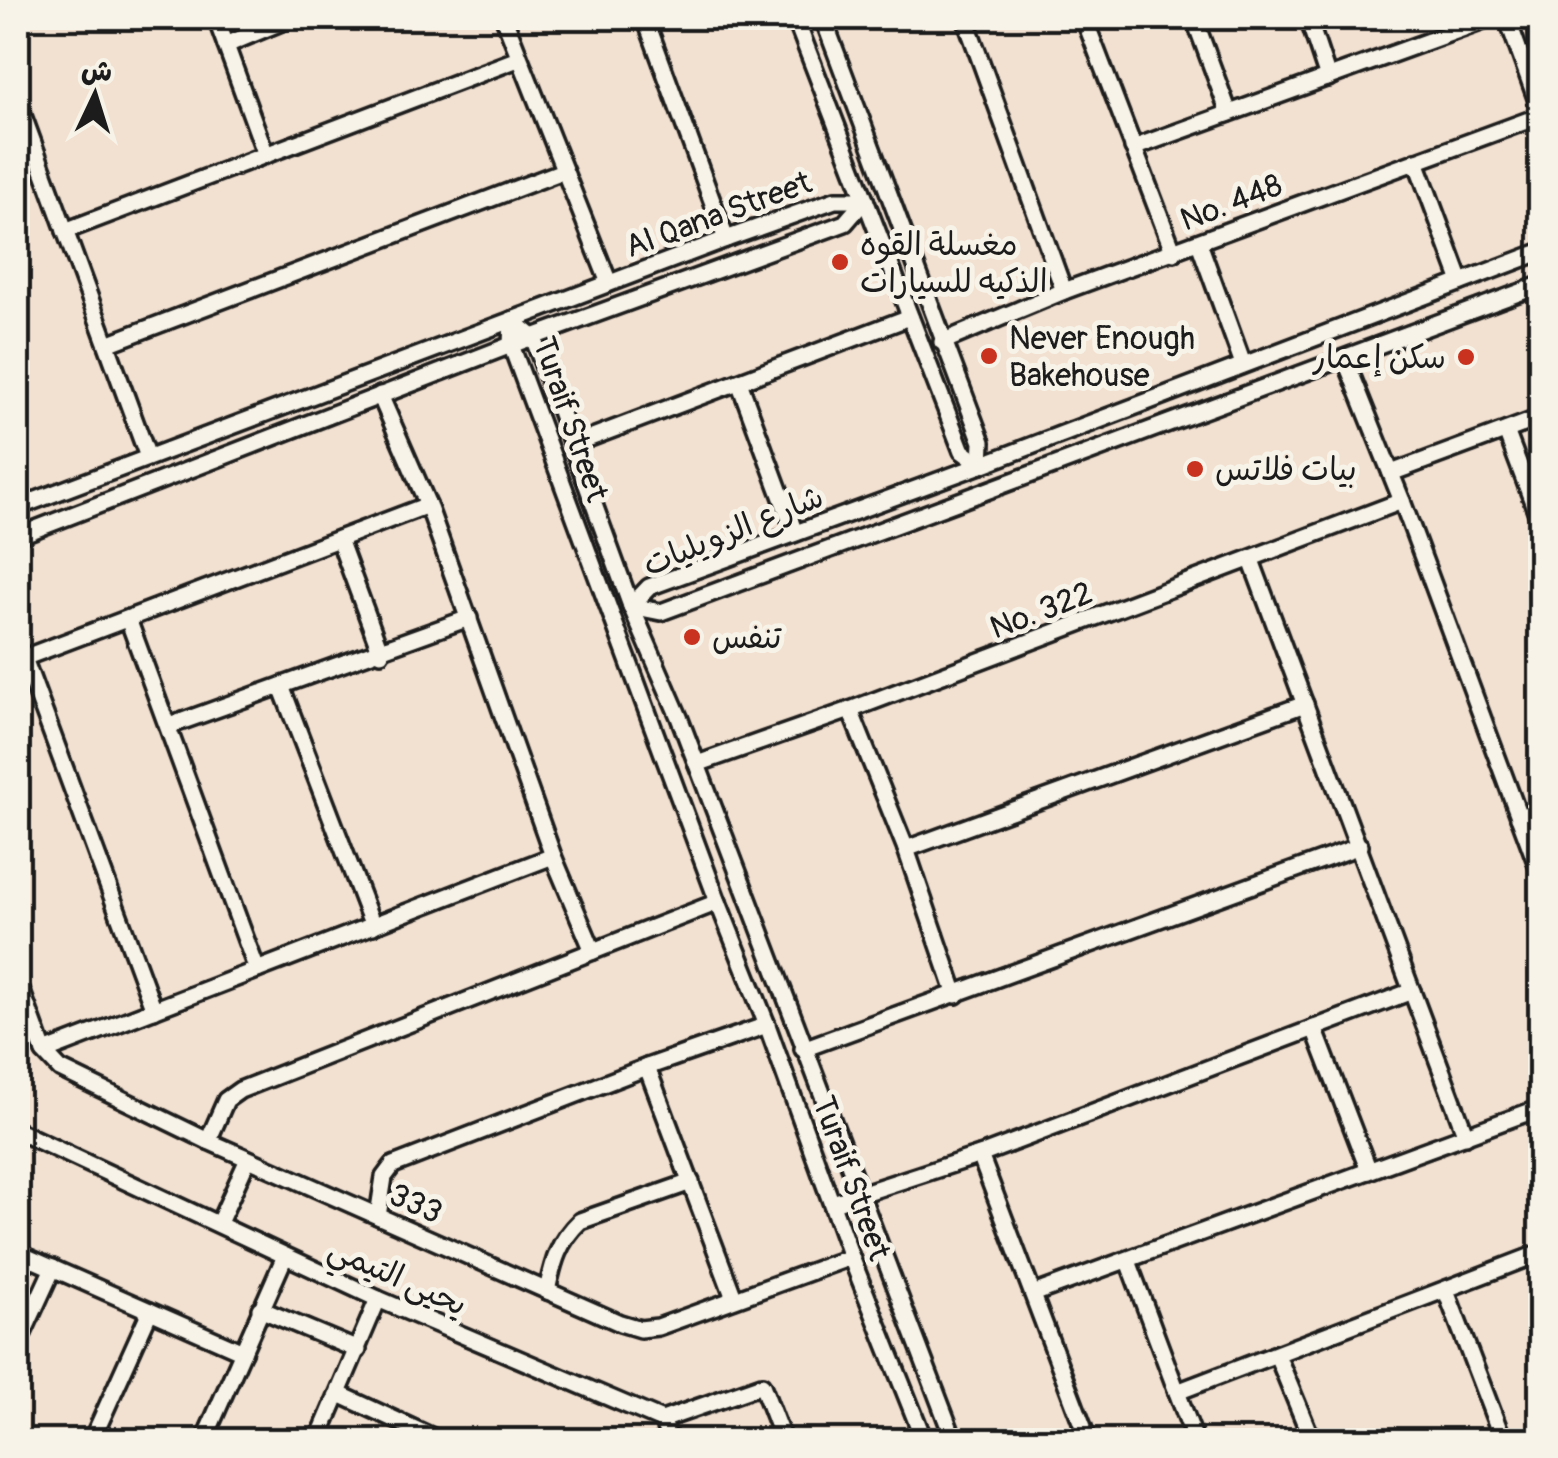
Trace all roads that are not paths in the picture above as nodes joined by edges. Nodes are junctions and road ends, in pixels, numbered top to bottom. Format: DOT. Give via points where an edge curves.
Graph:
graph roads {
  1 [pos="216,18"];
  2 [pos="292,18"];
  3 [pos="504,18"];
  4 [pos="645,18"];
  5 [pos="794,18"];
  6 [pos="823,18"];
  7 [pos="965,18"];
  8 [pos="1084,18"];
  9 [pos="1194,18"];
  10 [pos="1308,18"];
  11 [pos="1492,18"];
  12 [pos="1507,18"];
  13 [pos="226,45"];
  14 [pos="518,60"];
  15 [pos="1328,78"];
  16 [pos="18,102"];
  17 [pos="1540,112"];
  18 [pos="1228,113"];
  19 [pos="1133,148"];
  20 [pos="35,149"];
  21 [pos="266,155"];
  22 [pos="18,156"];
  23 [pos="1416,162"];
  24 [pos="563,171"];
  25 [pos="865,200"];
  26 [pos="65,230"];
  27 [pos="726,239"];
  28 [pos="1199,243"];
  29 [pos="1174,252"];
  30 [pos="1540,252"];
  31 [pos="1461,282"];
  32 [pos="609,283"];
  33 [pos="1540,286"];
  34 [pos="1064,292"];
  35 [pos="910,318"];
  36 [pos="512,320"];
  37 [pos="532,337"];
  38 [pos="942,342"];
  39 [pos="107,344"];
  40 [pos="512,345"];
  41 [pos="1345,359"];
  42 [pos="1243,364"];
  43 [pos="739,382"];
  44 [pos="380,395"];
  45 [pos="1540,418"];
  46 [pos="1506,431"];
  47 [pos="574,444"];
  48 [pos="148,457"];
  49 [pos="981,465"];
  50 [pos="1391,473"];
  51 [pos="1402,502"];
  52 [pos="428,505"];
  53 [pos="18,507"];
  54 [pos="1540,521"];
  55 [pos="795,533"];
  56 [pos="18,536"];
  57 [pos="338,539"];
  58 [pos="1251,560"];
  59 [pos="631,606"];
  60 [pos="469,618"];
  61 [pos="128,619"];
  62 [pos="381,651"];
  63 [pos="21,659"];
  64 [pos="281,686"];
  65 [pos="1305,704"];
  66 [pos="850,710"];
  67 [pos="168,726"];
  68 [pos="697,764"];
  69 [pos="1540,810"];
  70 [pos="1519,817"];
  71 [pos="1360,846"];
  72 [pos="906,849"];
  73 [pos="553,856"];
  74 [pos="1540,872"];
  75 [pos="718,902"];
  76 [pos="373,926"];
  77 [pos="593,952"];
  78 [pos="258,970"];
  79 [pos="18,981"];
  80 [pos="1412,991"];
  81 [pos="956,995"];
  82 [pos="154,1010"];
  83 [pos="768,1025"];
  84 [pos="1314,1028"];
  85 [pos="803,1048"];
  86 [pos="44,1052"];
  87 [pos="647,1067"];
  88 [pos="1540,1108"];
  89 [pos="18,1131"];
  90 [pos="1466,1136"];
  91 [pos="208,1141"];
  92 [pos="980,1155"];
  93 [pos="248,1158"];
  94 [pos="1369,1171"];
  95 [pos="690,1182"];
  96 [pos="861,1194"];
  97 [pos="832,1203"];
  98 [pos="378,1216"];
  99 [pos="219,1223"];
  100 [pos="1540,1253"];
  101 [pos="18,1254"];
  102 [pos="284,1256"];
  103 [pos="851,1257"];
  104 [pos="1128,1261"];
  105 [pos="53,1268"];
  106 [pos="547,1290"];
  107 [pos="1446,1291"];
  108 [pos="1033,1294"];
  109 [pos="734,1298"];
  110 [pos="378,1299"];
  111 [pos="260,1309"];
  112 [pos="150,1311"];
  113 [pos="18,1344"];
  114 [pos="358,1350"];
  115 [pos="243,1352"];
  116 [pos="1277,1355"];
  117 [pos="1177,1392"];
  118 [pos="338,1394"];
  119 [pos="662,1420"];
  120 [pos="92,1440"];
  121 [pos="204,1440"];
  122 [pos="318,1440"];
  123 [pos="435,1440"];
  124 [pos="670,1440"];
  125 [pos="784,1440"];
  126 [pos="924,1440"];
  127 [pos="954,1440"];
  128 [pos="1088,1440"];
  129 [pos="1195,1440"];
  130 [pos="1312,1440"];
  131 [pos="1502,1440"];
  1 -- 13 [label="street"];
  2 -- 13 [label="street"];
  3 -- 14 [label="street"];
  4 -- 27 [label="street"];
  5 -- 25 [label="street"];
  6 -- 38 [label="street"];
  7 -- 34 [label="street"];
  8 -- 19 [label="street"];
  9 -- 18 [label="street"];
  10 -- 15 [label="street"];
  11 -- 15 [label="street"];
  12 -- 17 [label="street"];
  13 -- 21 [label="street"];
  14 -- 21 [label="street"];
  14 -- 24 [label="street"];
  15 -- 18 [label="street"];
  16 -- 20 [label="street"];
  17 -- 23 [label="street, No. 448"];
  18 -- 19 [label="street"];
  19 -- 29 [label="street"];
  20 -- 22 [label="street"];
  20 -- 26 [label="street"];
  21 -- 26 [label="street"];
  23 -- 28 [label="street, No. 448"];
  23 -- 31 [label="street"];
  24 -- 32 [label="street"];
  24 -- 39 [label="street"];
  25 -- 27 [label="street, Al Qana Street" via="835,200"];
  25 -- 35 [label="street"];
  25 -- 37 [label="street, Al Qana Street" via="845,223"];
  26 -- 39 [label="street"];
  27 -- 32 [label="street, Al Qana Street"];
  28 -- 29 [label="street, No. 448"];
  28 -- 42 [label="street"];
  29 -- 34 [label="street, No. 448"];
  30 -- 31 [label="street, شارع الزويليات"];
  31 -- 42 [label="street, شارع الزويليات"];
  32 -- 36 [label="street, Al Qana Street"];
  33 -- 41 [label="street, شارع الزويليات"];
  34 -- 38 [label="street, No. 448"];
  35 -- 43 [label="street"];
  35 -- 49 [label="street" via="962,451"];
  36 -- 37 [label="street, Turaif Street"];
  36 -- 40 [label="street, Turaif Street"];
  36 -- 48 [label="street, Al Qana Street"];
  37 -- 40 [label="street, Al Qana Street"];
  37 -- 47 [label="street, Turaif Street"];
  38 -- 49 [label="street" via="982,442"];
  39 -- 48 [label="street"];
  40 -- 44 [label="street, Al Qana Street"];
  40 -- 75 [label="street, Turaif Street"];
  41 -- 50 [label="street"];
  41 -- 59 [label="street, شارع الزويليات" via="661,612"];
  42 -- 49 [label="street, شارع الزويليات"];
  43 -- 47 [label="street"];
  43 -- 55 [label="street"];
  44 -- 52 [label="street"];
  44 -- 56 [label="street, Al Qana Street"];
  45 -- 46 [label="street"];
  46 -- 50 [label="street"];
  46 -- 54 [label="street"];
  47 -- 59 [label="street, Turaif Street"];
  48 -- 53 [label="street, Al Qana Street"];
  49 -- 55 [label="street, شارع الزويليات"];
  50 -- 51 [label="street"];
  51 -- 58 [label="street, No. 322"];
  51 -- 70 [label="street"];
  52 -- 57 [label="street"];
  52 -- 60 [label="street"];
  55 -- 59 [label="street, شارع الزويليات" via="649,587"];
  57 -- 61 [label="street"];
  57 -- 62 [label="street"];
  58 -- 65 [label="street"];
  58 -- 66 [label="street, No. 322"];
  59 -- 68 [label="street, Turaif Street"];
  60 -- 62 [label="street"];
  60 -- 73 [label="street"];
  61 -- 63 [label="street"];
  61 -- 67 [label="street"];
  62 -- 64 [label="street"];
  63 -- 82 [label="street"];
  64 -- 67 [label="street"];
  64 -- 76 [label="street"];
  65 -- 71 [label="street"];
  65 -- 72 [label="street"];
  66 -- 68 [label="street, No. 322"];
  66 -- 72 [label="street"];
  67 -- 78 [label="street"];
  68 -- 85 [label="street, Turaif Street"];
  69 -- 70 [label="street"];
  70 -- 74 [label="street"];
  71 -- 80 [label="street"];
  71 -- 81 [label="street"];
  72 -- 81 [label="street"];
  73 -- 76 [label="street"];
  73 -- 77 [label="street"];
  75 -- 77 [label="street"];
  75 -- 83 [label="street, Turaif Street"];
  76 -- 78 [label="street"];
  77 -- 91 [label="street" via="240,1090 226,1100"];
  78 -- 82 [label="street"];
  79 -- 86 [label="street"];
  80 -- 84 [label="street"];
  80 -- 90 [label="street"];
  81 -- 85 [label="street"];
  82 -- 86 [label="street"];
  83 -- 87 [label="street"];
  83 -- 97 [label="street, Turaif Street"];
  84 -- 92 [label="street"];
  84 -- 94 [label="street"];
  85 -- 96 [label="street, Turaif Street"];
  86 -- 91 [label="street, 333" via="60,1069"];
  87 -- 95 [label="street"];
  87 -- 98 [label="street" via="393,1165 384,1177"];
  88 -- 90 [label="street"];
  89 -- 99 [label="street, يحيى التيمي"];
  90 -- 94 [label="street"];
  91 -- 93 [label="street, 333"];
  92 -- 96 [label="street"];
  92 -- 108 [label="street"];
  93 -- 98 [label="street, 333"];
  93 -- 99 [label="street"];
  94 -- 104 [label="street"];
  95 -- 106 [label="street" via="580,1221 555,1253"];
  95 -- 109 [label="street"];
  96 -- 97 [label="street"];
  96 -- 127 [label="street, Turaif Street"];
  97 -- 103 [label="street, Turaif Street"];
  98 -- 106 [label="street, 333"];
  99 -- 102 [label="street, يحيى التيمي"];
  100 -- 107 [label="street"];
  101 -- 105 [label="street"];
  102 -- 110 [label="street, يحيى التيمي"];
  102 -- 111 [label="street"];
  103 -- 109 [label="street, 333"];
  103 -- 126 [label="street, Turaif Street"];
  104 -- 108 [label="street"];
  104 -- 117 [label="street"];
  105 -- 112 [label="street"];
  105 -- 113 [label="street"];
  106 -- 109 [label="street, 333" via="640,1328"];
  107 -- 116 [label="street"];
  107 -- 131 [label="street"];
  108 -- 128 [label="street"];
  110 -- 114 [label="street"];
  110 -- 119 [label="street, يحيى التيمي"];
  111 -- 114 [label="street"];
  111 -- 115 [label="street"];
  112 -- 115 [label="street"];
  112 -- 120 [label="street"];
  114 -- 118 [label="street"];
  115 -- 121 [label="street"];
  116 -- 117 [label="street"];
  116 -- 130 [label="street"];
  117 -- 129 [label="street"];
  118 -- 122 [label="street"];
  118 -- 123 [label="street"];
  119 -- 124 [label="street"];
  119 -- 125 [label="street" via="762,1385"];
}
